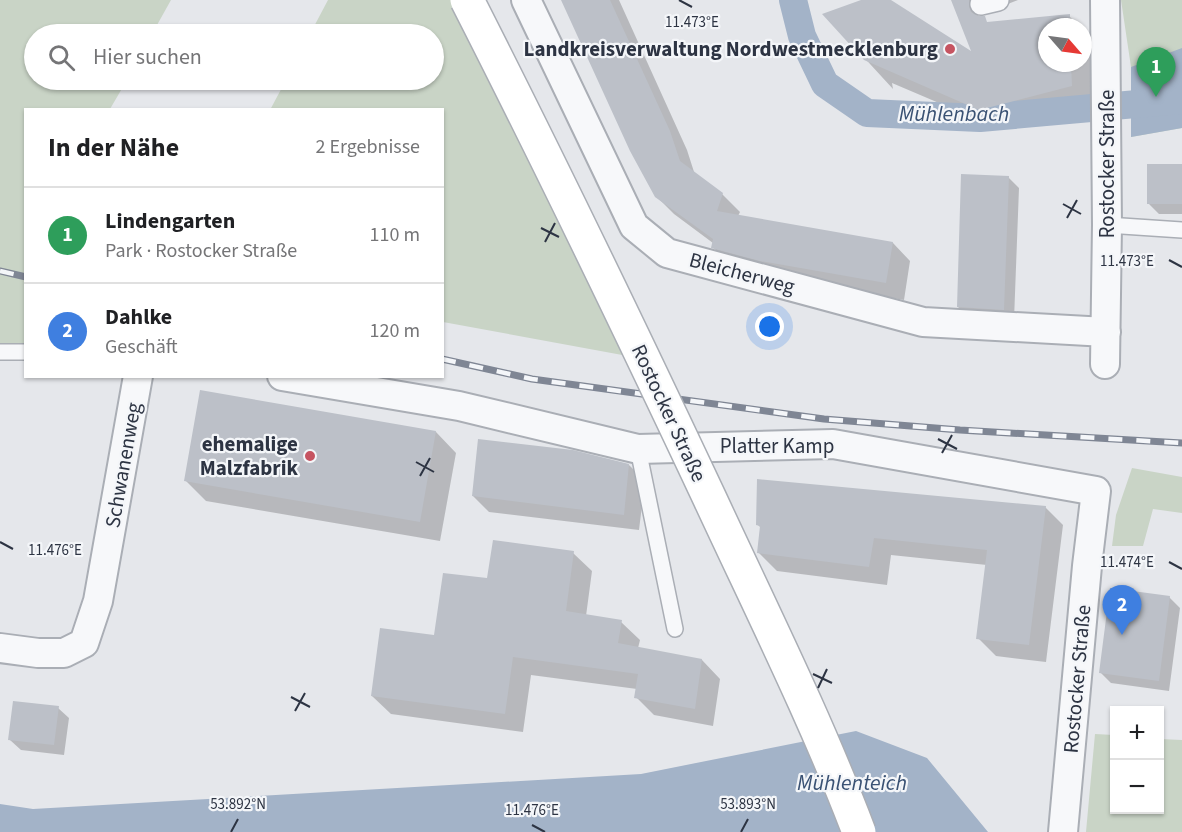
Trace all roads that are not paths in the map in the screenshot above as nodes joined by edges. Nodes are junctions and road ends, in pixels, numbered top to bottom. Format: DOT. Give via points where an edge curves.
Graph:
graph roads {
  1 [pos="467,0"];
  2 [pos="526,0"];
  3 [pos="1105,0"];
  4 [pos="1107,225"];
  5 [pos="1182,230"];
  6 [pos="1106,332"];
  7 [pos="0,352"];
  8 [pos="24,352"];
  9 [pos="1105,364"];
  10 [pos="138,378"];
  11 [pos="294,378"];
  12 [pos="638,449"];
  13 [pos="1096,491"];
  14 [pos="675,629"];
  15 [pos="0,648"];
  16 [pos="859,832"];
  17 [pos="1063,832"];
  1 -- 16 [label="main road, Rostocker Straße, bridge" via="664,401 778,645"];
  2 -- 6 [label="street, Bleicherweg" via="634,226 667,253 923,322"];
  3 -- 4 [label="street, Rostocker Straße"];
  4 -- 5 [label="lane"];
  4 -- 6 [label="street, Rostocker Straße"];
  6 -- 9 [label="street, Rostocker Straße"];
  7 -- 8 [label="lane"];
  10 -- 15 [label="street, Schwanenweg" via="98,601 84,643 64,652"];
  11 -- 12 [label="street, Platter Kamp" via="459,406"];
  12 -- 13 [label="street, Platter Kamp" via="833,444"];
  12 -- 14 [label="lane"];
  13 -- 17 [label="street, Rostocker Straße"];
}
